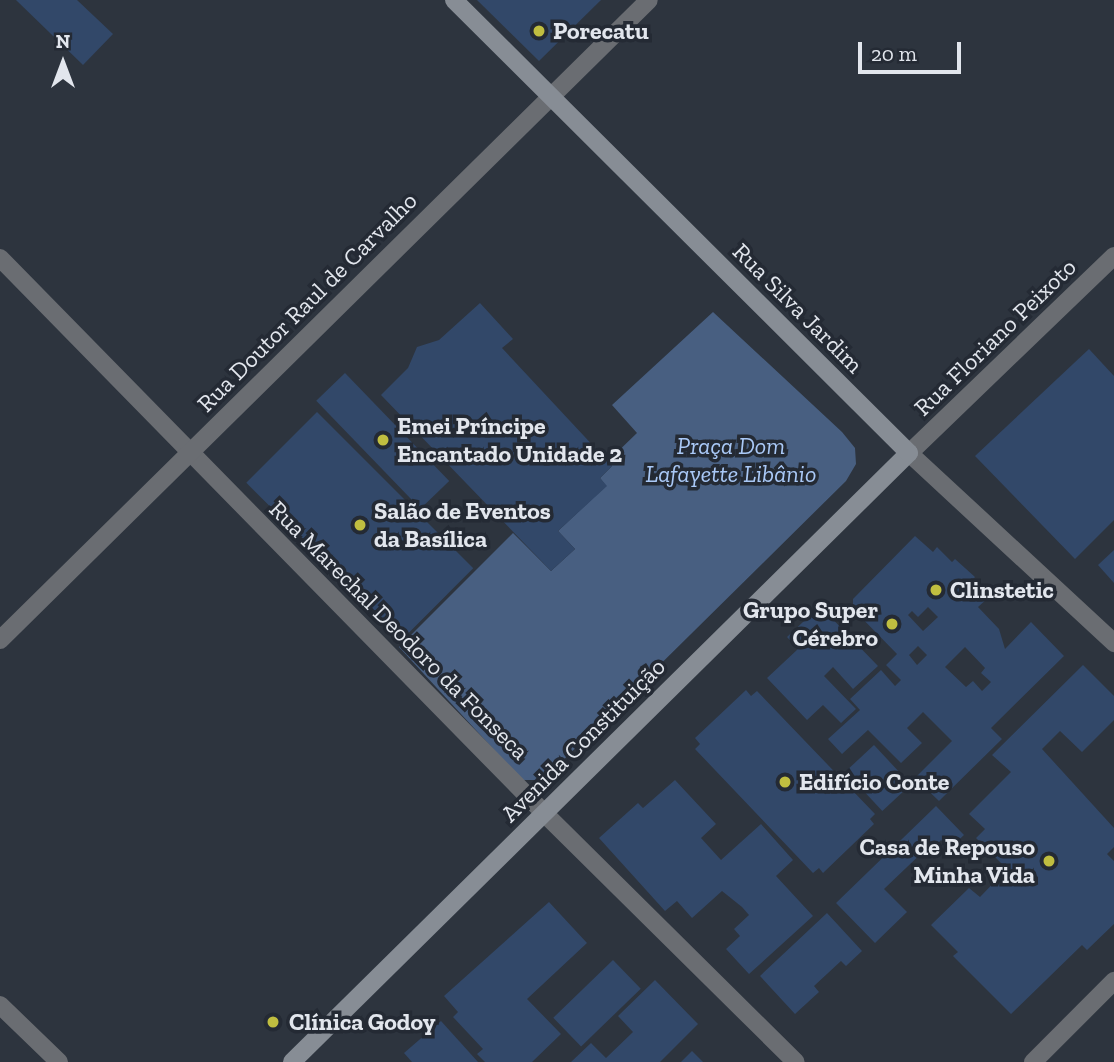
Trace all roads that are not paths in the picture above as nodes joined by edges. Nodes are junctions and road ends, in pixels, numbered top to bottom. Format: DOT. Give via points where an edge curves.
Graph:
graph roads {
  1 [pos="454,0"];
  2 [pos="649,0"];
  3 [pos="550,95"];
  4 [pos="1114,256"];
  5 [pos="0,258"];
  6 [pos="190,453"];
  7 [pos="909,453"];
  8 [pos="0,640"];
  9 [pos="1114,643"];
  10 [pos="544,813"];
  11 [pos="1114,981"];
  12 [pos="0,1005"];
  13 [pos="59,1062"];
  14 [pos="292,1062"];
  15 [pos="796,1062"];
  16 [pos="1032,1062"];
  1 -- 3 [label="street, Rua Silva Jardim"];
  2 -- 3 [label="street, Rua Doutor Raul de Carvalho"];
  3 -- 6 [label="street, Rua Doutor Raul de Carvalho"];
  3 -- 7 [label="street, Rua Silva Jardim"];
  4 -- 7 [label="street, Rua Floriano Peixoto"];
  5 -- 6 [label="street, Rua Marechal Deodoro da Fonseca"];
  6 -- 8 [label="street, Rua Doutor Raul de Carvalho"];
  6 -- 10 [label="street, Rua Marechal Deodoro da Fonseca"];
  7 -- 9 [label="street, Rua Silva Jardim"];
  7 -- 10 [label="street, Avenida Constituição"];
  10 -- 14 [label="street, Avenida Constituição"];
  10 -- 15 [label="street, Rua Marechal Deodoro da Fonseca"];
  11 -- 16 [label="street"];
  12 -- 13 [label="street"];
}
